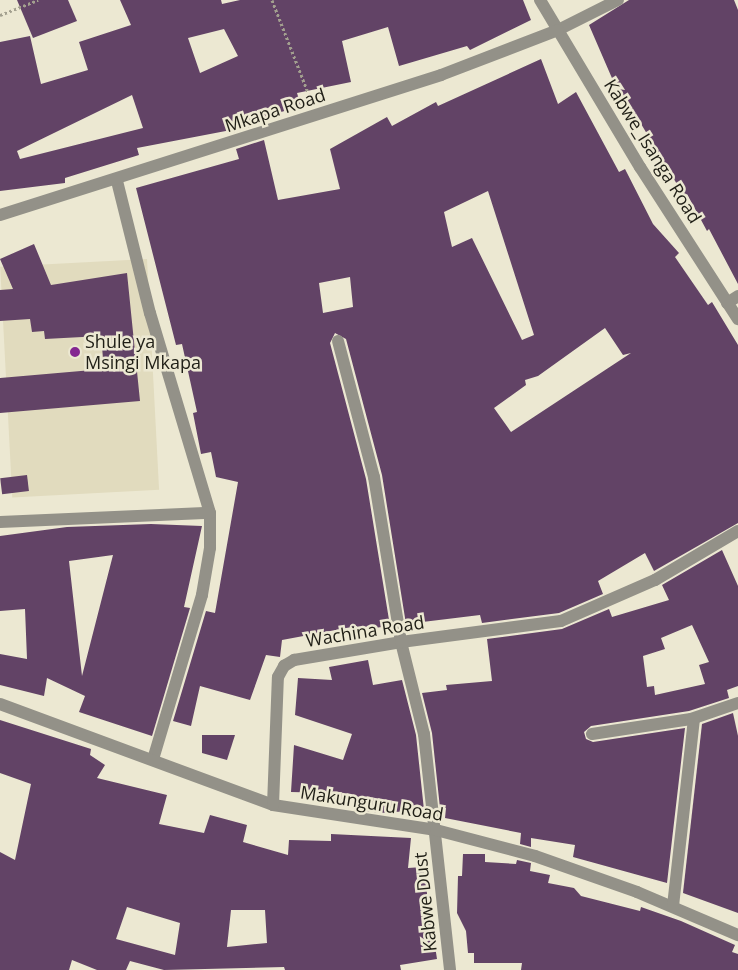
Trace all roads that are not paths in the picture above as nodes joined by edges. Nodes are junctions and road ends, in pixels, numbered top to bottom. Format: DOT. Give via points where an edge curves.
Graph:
graph roads {
  1 [pos="540,0"];
  2 [pos="618,0"];
  3 [pos="558,30"];
  4 [pos="117,181"];
  5 [pos="0,216"];
  6 [pos="732,299"];
  7 [pos="738,319"];
  8 [pos="338,341"];
  9 [pos="210,513"];
  10 [pos="0,522"];
  11 [pos="738,531"];
  12 [pos="401,642"];
  13 [pos="738,703"];
  14 [pos="0,704"];
  15 [pos="694,719"];
  16 [pos="592,734"];
  17 [pos="153,759"];
  18 [pos="273,805"];
  19 [pos="436,830"];
  20 [pos="673,906"];
  21 [pos="738,935"];
  22 [pos="450,970"];
  1 -- 3 [label="street, Kabwe_Isanga Road"];
  2 -- 3 [label="street"];
  3 -- 4 [label="street, Mkapa Road" via="441,75"];
  3 -- 6 [label="street, Kabwe_Isanga Road"];
  4 -- 5 [label="street, Mkapa Road"];
  4 -- 9 [label="street" via="150,313"];
  6 -- 7 [label="street, Kabwe_Isanga Road"];
  8 -- 12 [label="street, Kabwe Dust" via="374,477"];
  9 -- 10 [label="street"];
  9 -- 17 [label="street" via="210,548 202,595"];
  11 -- 12 [label="street, Wachina Road" via="655,580 590,610 534,627"];
  12 -- 18 [label="street, Wachina Road" via="294,660 284,666 278,677"];
  12 -- 19 [label="street, Kabwe Dust" via="424,734"];
  13 -- 15 [label="street"];
  14 -- 17 [label="street, Makunguru Road"];
  15 -- 16 [label="street"];
  15 -- 20 [label="street"];
  17 -- 18 [label="street, Makunguru Road"];
  18 -- 19 [label="street, Makunguru Road"];
  19 -- 20 [label="street, Makunguru Road" via="534,856"];
  19 -- 22 [label="street, Kabwe Dust"];
  20 -- 21 [label="street, Makunguru Road"];
}
